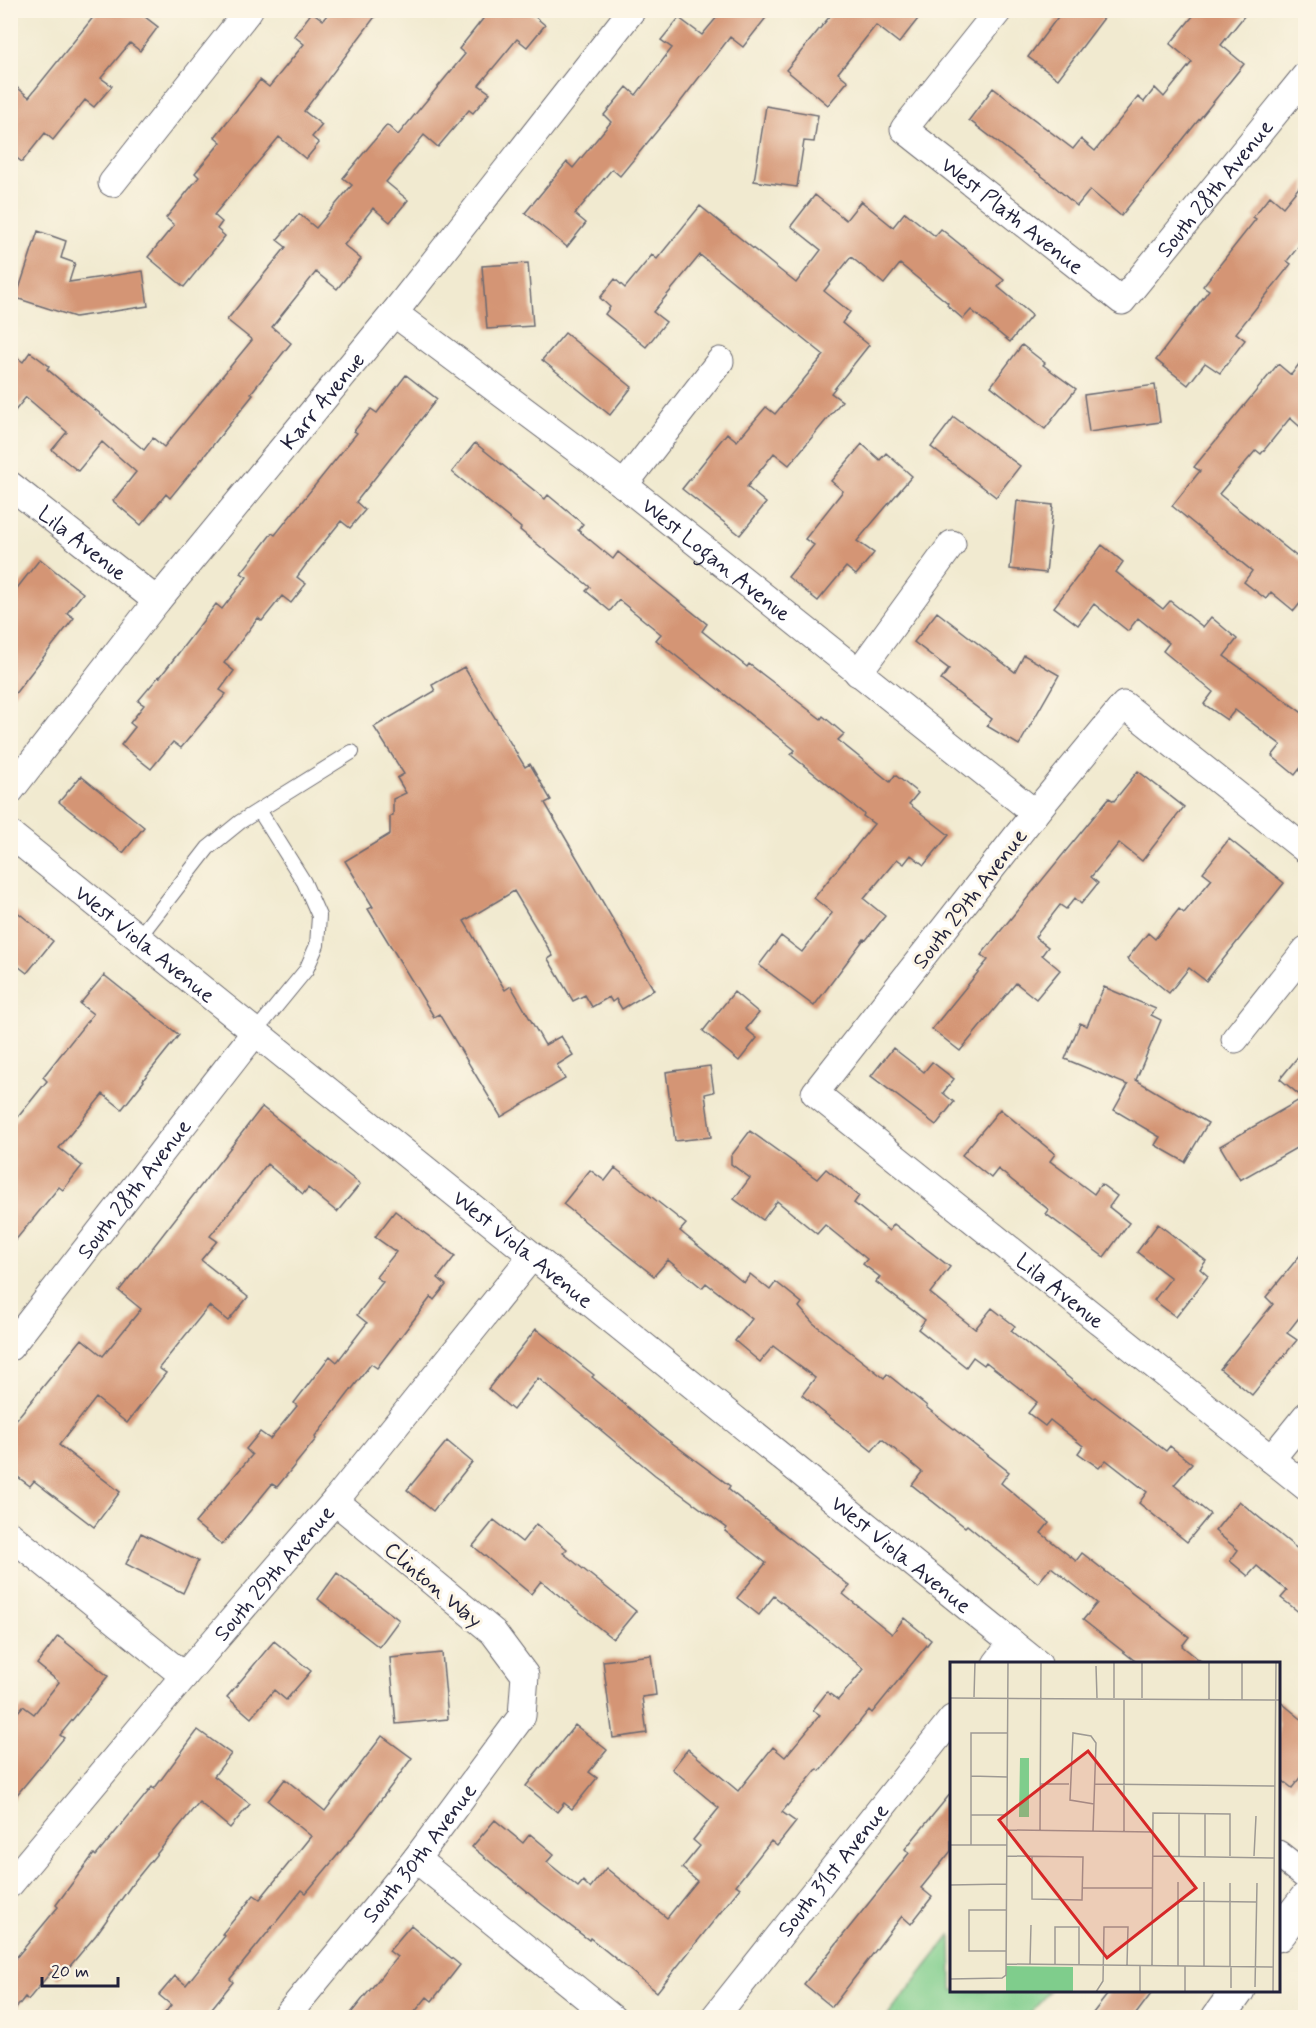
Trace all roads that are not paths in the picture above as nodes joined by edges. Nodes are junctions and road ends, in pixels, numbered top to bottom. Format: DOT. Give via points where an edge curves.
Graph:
graph roads {
  1 [pos="249,10"];
  2 [pos="632,10"];
  3 [pos="999,10"];
  4 [pos="1305,75"];
  5 [pos="112,183"];
  6 [pos="1122,301"];
  7 [pos="394,313"];
  8 [pos="720,361"];
  9 [pos="10,485"];
  10 [pos="624,485"];
  11 [pos="952,543"];
  12 [pos="157,601"];
  13 [pos="858,673"];
  14 [pos="352,752"];
  15 [pos="10,791"];
  16 [pos="259,810"];
  17 [pos="1035,813"];
  18 [pos="10,834"];
  19 [pos="1305,850"];
  20 [pos="140,937"];
  21 [pos="1305,950"];
  22 [pos="256,1031"];
  23 [pos="1235,1039"];
  24 [pos="815,1093"];
  25 [pos="532,1256"];
  26 [pos="10,1347"];
  27 [pos="1305,1416"];
  28 [pos="1271,1459"];
  29 [pos="1305,1486"];
  30 [pos="335,1501"];
  31 [pos="10,1535"];
  32 [pos="1004,1653"];
  33 [pos="1032,1662"];
  34 [pos="525,1675"];
  35 [pos="184,1676"];
  36 [pos="950,1720"];
  37 [pos="1280,1856"];
  38 [pos="416,1858"];
  39 [pos="1305,1876"];
  40 [pos="10,1884"];
  41 [pos="1305,1899"];
  42 [pos="1280,1932"];
  43 [pos="1237,1992"];
  44 [pos="285,2018"];
  45 [pos="612,2018"];
  46 [pos="714,2018"];
  47 [pos="1218,2018"];
  1 -- 5 [label="street"];
  2 -- 7 [label="street, Karr Avenue"];
  3 -- 6 [label="street, West Plath Avenue" via="904,129"];
  4 -- 6 [label="street, South 28th Avenue"];
  7 -- 10 [label="street, West Logan Avenue"];
  7 -- 12 [label="street, Karr Avenue"];
  8 -- 10 [label="street"];
  9 -- 12 [label="street, Lila Avenue"];
  10 -- 13 [label="street, West Logan Avenue"];
  11 -- 13 [label="street"];
  12 -- 15 [label="street, Karr Avenue"];
  13 -- 17 [label="street, West Logan Avenue"];
  14 -- 16 [label="lane"];
  16 -- 20 [label="lane" via="208,848"];
  16 -- 22 [label="lane" via="304,882 319,916 317,945 306,969"];
  17 -- 19 [label="street, South 29th Avenue" via="1124,705"];
  17 -- 24 [label="street, South 29th Avenue"];
  18 -- 20 [label="street, West Viola Avenue"];
  20 -- 22 [label="street, West Viola Avenue"];
  21 -- 23 [label="street"];
  22 -- 25 [label="street, West Viola Avenue"];
  22 -- 26 [label="street, South 28th Avenue"];
  24 -- 28 [label="street, Lila Avenue"];
  25 -- 30 [label="street, South 29th Avenue"];
  25 -- 32 [label="street, West Viola Avenue"];
  27 -- 28 [label="street"];
  28 -- 29 [label="street, Lila Avenue"];
  30 -- 34 [label="street, Clinton Way" via="493,1632"];
  30 -- 35 [label="street, South 29th Avenue"];
  31 -- 35 [label="street"];
  32 -- 33 [label="street, West Viola Avenue"];
  34 -- 38 [label="street, South 30th Avenue" via="522,1716"];
  35 -- 40 [label="street, South 29th Avenue"];
  36 -- 46 [label="street, South 31st Avenue"];
  37 -- 39 [label="street"];
  38 -- 44 [label="street, South 30th Avenue"];
  38 -- 45 [label="street"];
  41 -- 42 [label="street"];
  43 -- 47 [label="street"];
}
